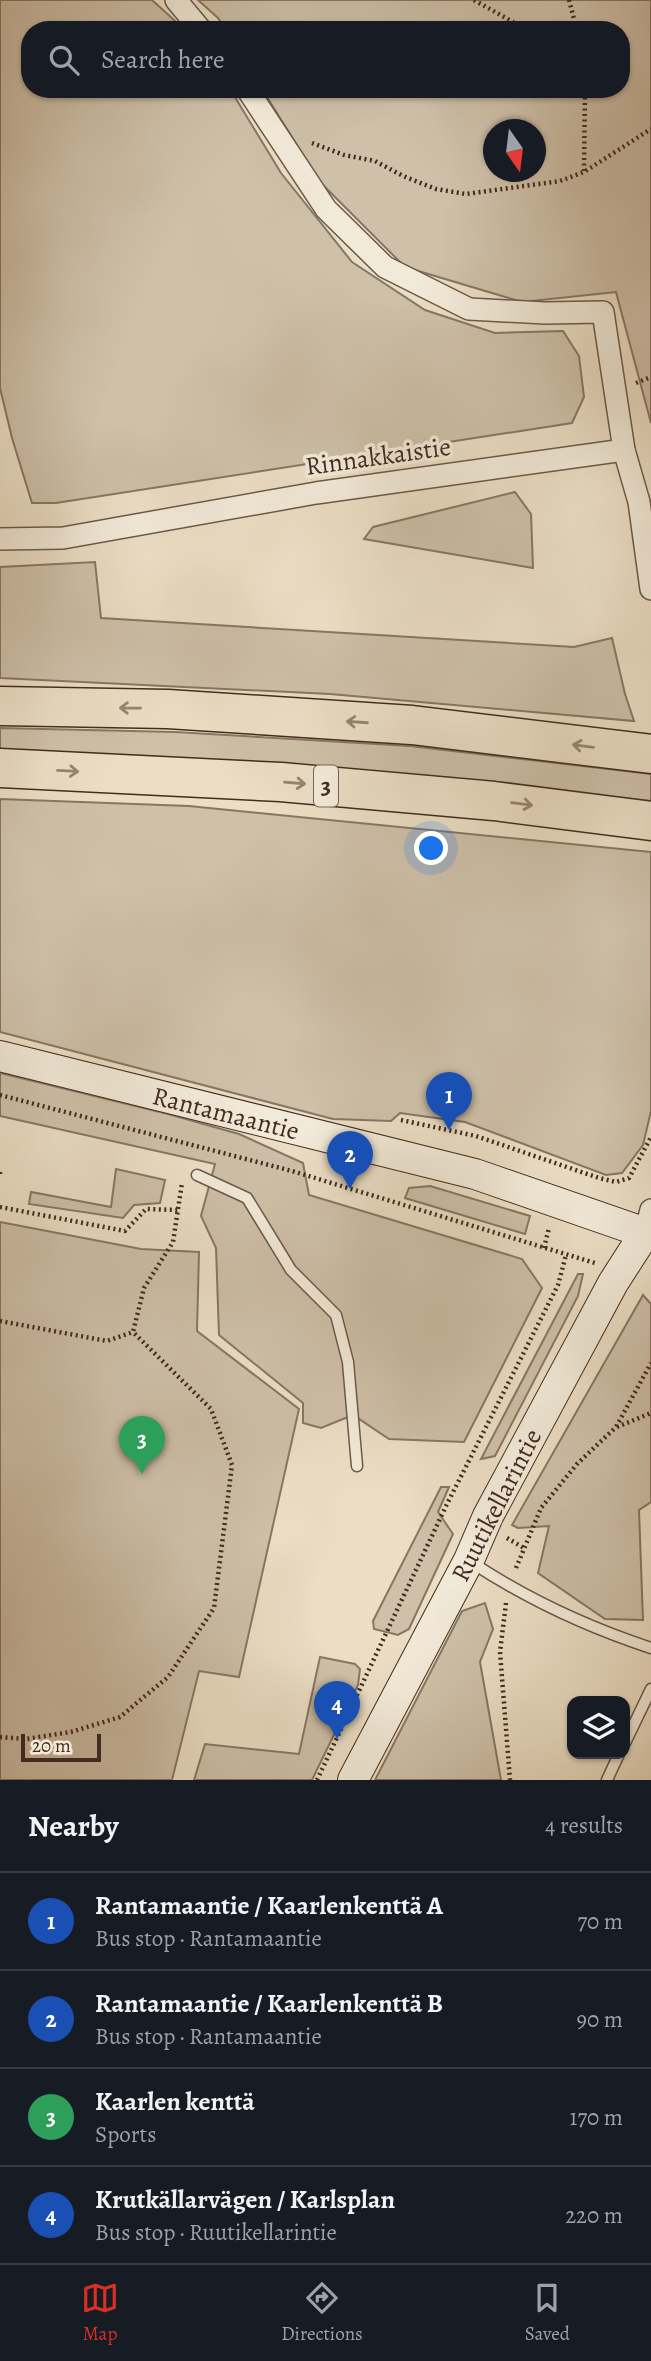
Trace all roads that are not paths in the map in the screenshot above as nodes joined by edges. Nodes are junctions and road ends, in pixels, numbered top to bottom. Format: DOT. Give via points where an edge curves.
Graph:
graph roads {
  1 [pos="176,0"];
  2 [pos="194,21"];
  3 [pos="253,98"];
  4 [pos="624,450"];
  5 [pos="0,539"];
  6 [pos="651,589"];
  7 [pos="0,706"];
  8 [pos="651,754"];
  9 [pos="0,768"];
  10 [pos="651,821"];
  11 [pos="0,1056"];
  12 [pos="197,1175"];
  13 [pos="649,1226"];
  14 [pos="357,1466"];
  15 [pos="469,1560"];
  16 [pos="651,1648"];
  17 [pos="651,1689"];
  18 [pos="630,1733"];
  19 [pos="618,1759"];
  20 [pos="353,1780"];
  21 [pos="607,1780"];
  1 -- 2 [label="street"];
  3 -- 4 [label="street" via="326,209 385,267 468,309 603,312"];
  4 -- 5 [label="street, Rinnakkaistie" via="316,493 63,538"];
  4 -- 6 [label="street" via="639,502"];
  8 -- 7 [label="highway, one-way" via="399,724 168,709"];
  9 -- 10 [label="highway, 3, one-way" via="281,782"];
  11 -- 13 [label="main road, Rantamaantie" via="475,1174"];
  12 -- 14 [label="lane" via="247,1198 291,1270 336,1315 348,1362"];
  13 -- 15 [label="main road, Ruutikellarintie" via="620,1270"];
  15 -- 16 [label="lane" via="509,1587 604,1633"];
  15 -- 20 [label="main road, Ruutikellarintie"];
  17 -- 18 [label="lane"];
  19 -- 21 [label="lane"];
}
